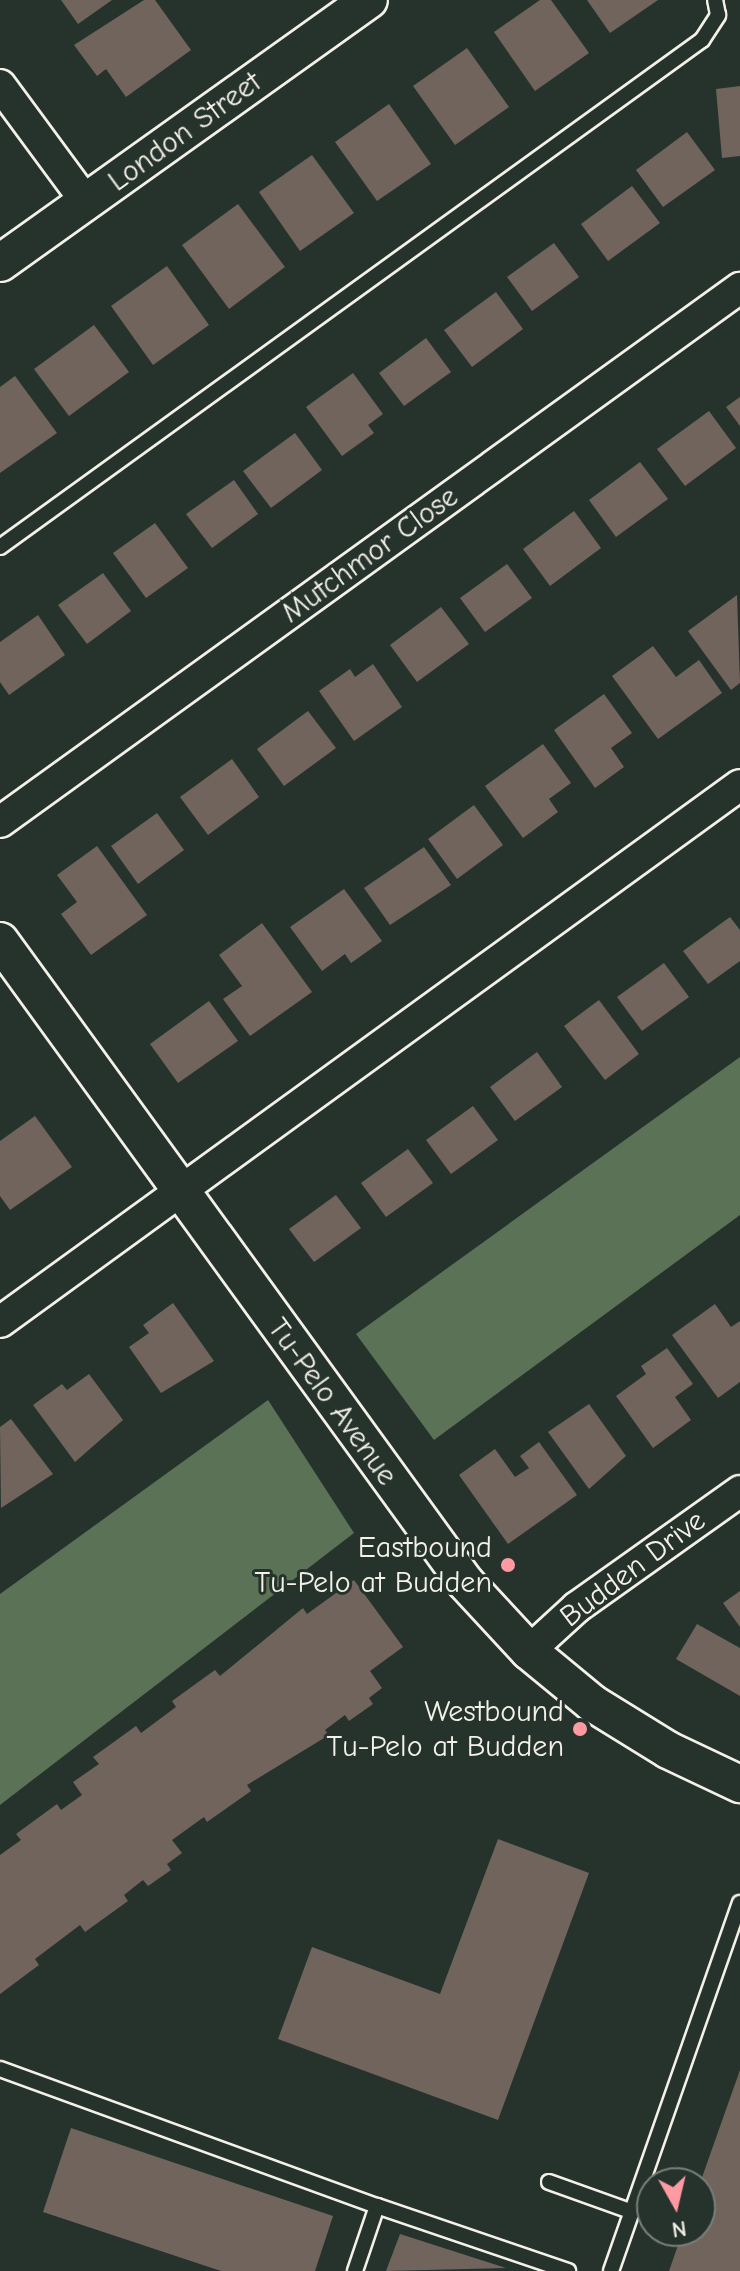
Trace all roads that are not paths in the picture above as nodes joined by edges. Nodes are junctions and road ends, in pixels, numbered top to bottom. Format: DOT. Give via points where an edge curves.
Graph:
graph roads {
  1 [pos="369,0"];
  2 [pos="715,0"];
  3 [pos="0,85"];
  4 [pos="87,203"];
  5 [pos="0,263"];
  6 [pos="740,288"];
  7 [pos="0,547"];
  8 [pos="740,785"];
  9 [pos="0,822"];
  10 [pos="0,941"];
  11 [pos="177,1191"];
  12 [pos="0,1322"];
  13 [pos="740,1491"];
  14 [pos="529,1651"];
  15 [pos="740,1784"];
  16 [pos="740,1903"];
  17 [pos="0,2069"];
  18 [pos="549,2182"];
  19 [pos="377,2206"];
  20 [pos="633,2212"];
  21 [pos="355,2271"];
  22 [pos="568,2271"];
  23 [pos="611,2271"];
  1 -- 4 [label="street, London Street"];
  2 -- 7 [label="lane" via="718,15 702,40"];
  3 -- 4 [label="street"];
  4 -- 5 [label="street, London Street"];
  6 -- 9 [label="street, Mutchmor Close"];
  8 -- 11 [label="street"];
  10 -- 11 [label="street, Tu-Pelo Avenue"];
  11 -- 12 [label="street"];
  11 -- 14 [label="street, Tu-Pelo Avenue" via="465,1582"];
  13 -- 14 [label="street, Budden Drive" via="577,1607"];
  14 -- 15 [label="street, Tu-Pelo Avenue" via="592,1703 668,1750"];
  16 -- 20 [label="lane"];
  17 -- 19 [label="lane"];
  18 -- 20 [label="lane"];
  19 -- 21 [label="lane"];
  19 -- 22 [label="lane"];
  20 -- 23 [label="lane"];
}
